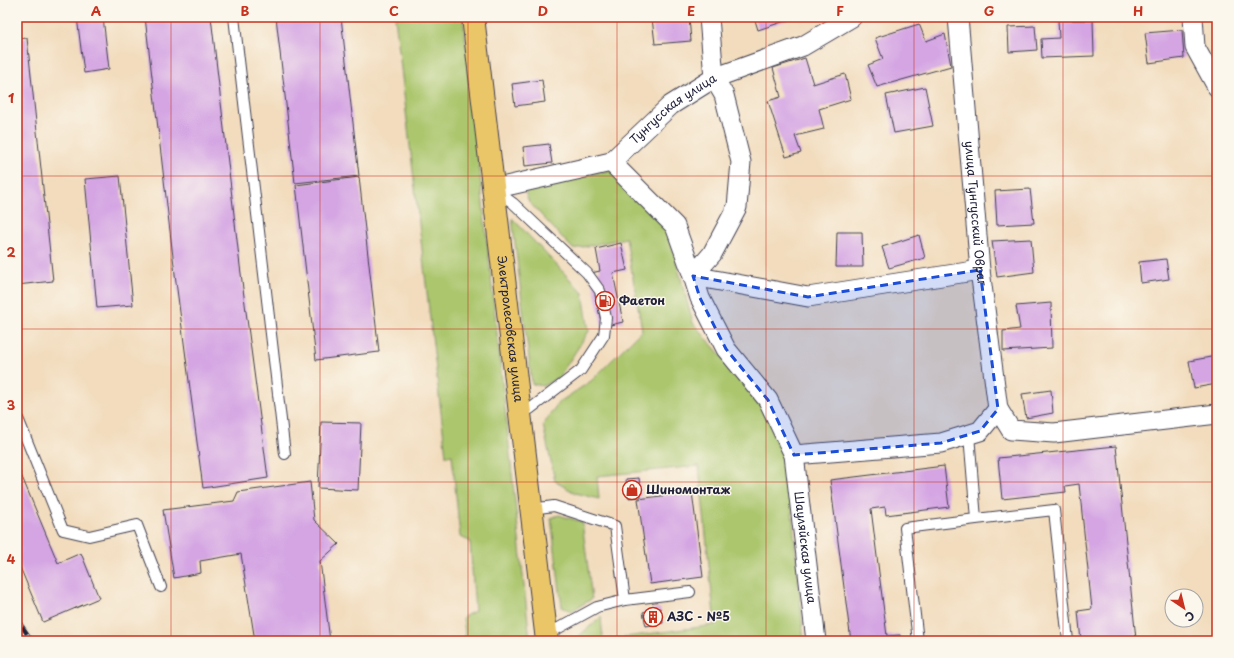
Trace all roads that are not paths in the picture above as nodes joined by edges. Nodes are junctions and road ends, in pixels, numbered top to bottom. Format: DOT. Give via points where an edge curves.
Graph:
graph roads {
  1 [pos="234,17"];
  2 [pos="473,17"];
  3 [pos="709,17"];
  4 [pos="852,17"];
  5 [pos="958,17"];
  6 [pos="1193,17"];
  7 [pos="714,78"];
  8 [pos="1217,87"];
  9 [pos="611,162"];
  10 [pos="493,189"];
  11 [pos="980,270"];
  12 [pos="693,276"];
  13 [pos="998,409"];
  14 [pos="520,412"];
  15 [pos="1217,414"];
  16 [pos="17,416"];
  17 [pos="969,435"];
  18 [pos="285,454"];
  19 [pos="794,455"];
  20 [pos="531,509"];
  21 [pos="976,519"];
  22 [pos="161,586"];
  23 [pos="690,592"];
  24 [pos="625,600"];
  25 [pos="547,638"];
  26 [pos="816,641"];
  27 [pos="918,641"];
  28 [pos="1068,641"];
  1 -- 18 [label="lane"];
  2 -- 10 [label="main road, Электролесовская улица"];
  3 -- 7 [label="street"];
  4 -- 7 [label="street, Тунгусская улица" via="803,46"];
  5 -- 11 [label="street, улица Тунгусский Овраг"];
  6 -- 8 [label="street" via="1195,47"];
  7 -- 9 [label="street, Тунгусская улица" via="671,105"];
  7 -- 12 [label="street" via="724,95 741,162 737,207 712,254"];
  9 -- 10 [label="street"];
  9 -- 12 [label="street, Шауляйская улица" via="674,226"];
  10 -- 14 [label="main road, Электролесовская улица"];
  10 -- 14 [label="lane" via="513,203 587,272 600,291 606,318 604,335 581,370 530,408"];
  11 -- 12 [label="street" via="808,297"];
  11 -- 13 [label="street, улица Тунгусский Овраг"];
  12 -- 19 [label="street, Шауляйская улица" via="700,298 726,349 768,400"];
  13 -- 15 [label="street" via="1011,430 1054,433"];
  13 -- 17 [label="street" via="980,431"];
  14 -- 20 [label="main road, Электролесовская улица"];
  16 -- 22 [label="lane" via="63,530 89,536 137,525"];
  17 -- 19 [label="street" via="941,443"];
  17 -- 21 [label="lane"];
  19 -- 26 [label="street, Шауляйская улица"];
  20 -- 24 [label="lane" via="554,506 615,526"];
  20 -- 25 [label="main road, Электролесовская улица"];
  21 -- 27 [label="lane" via="906,528"];
  21 -- 28 [label="lane" via="1054,510"];
  23 -- 24 [label="lane"];
  24 -- 25 [label="lane" via="597,607"];
}
